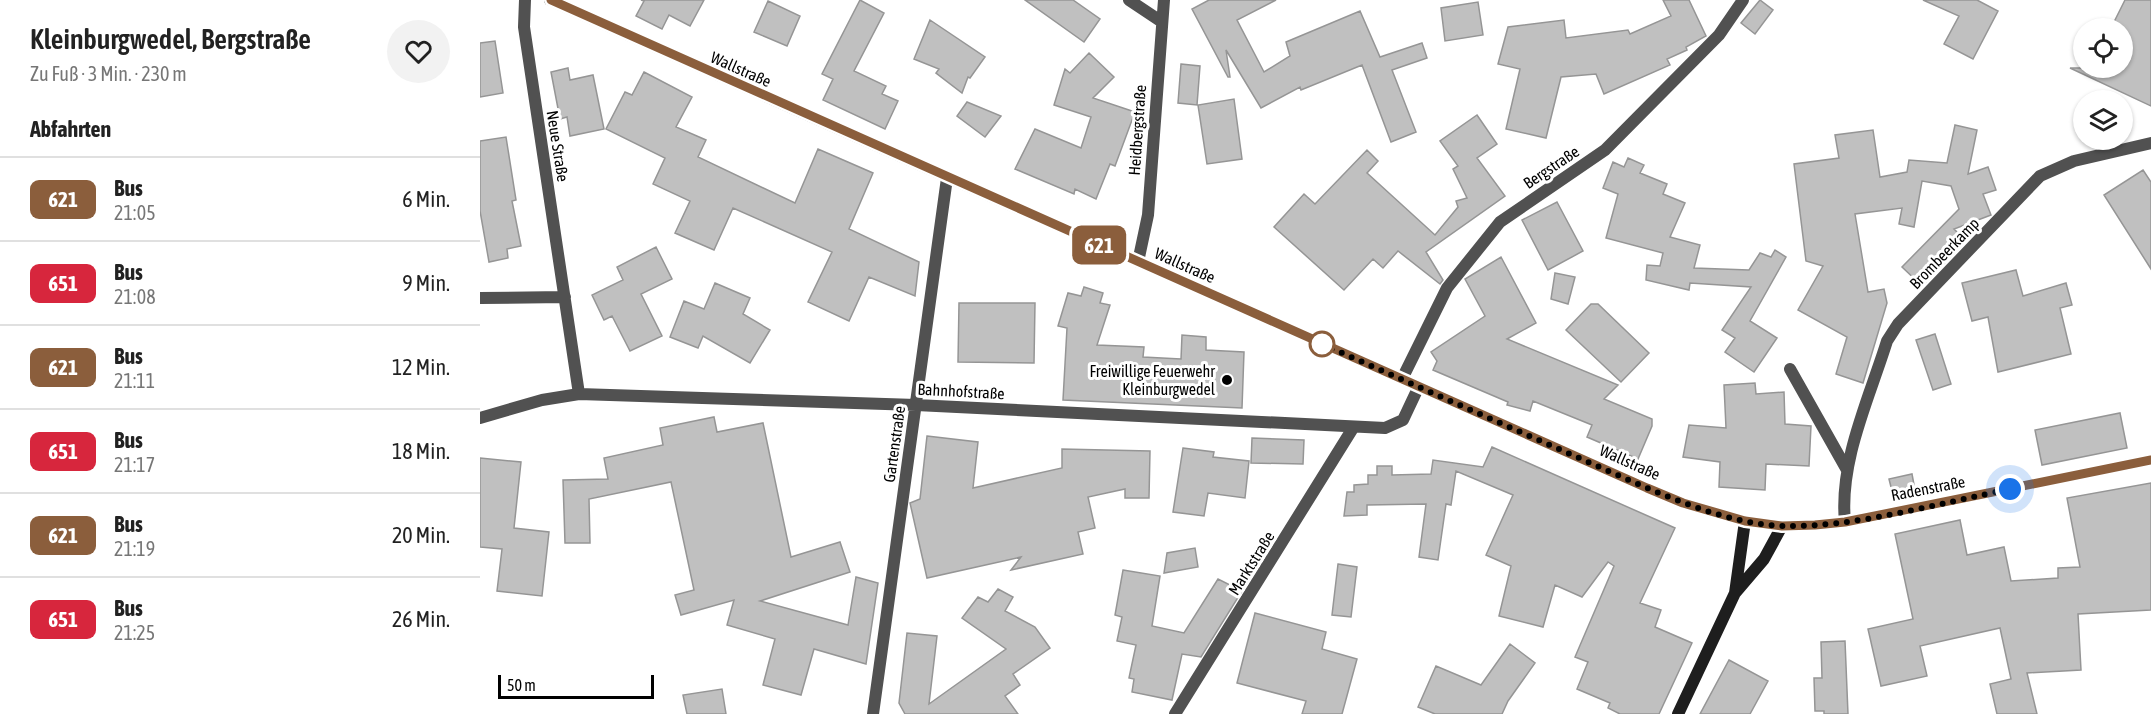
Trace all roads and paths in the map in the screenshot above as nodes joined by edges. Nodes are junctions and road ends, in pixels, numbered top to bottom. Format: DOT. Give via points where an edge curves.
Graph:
graph roads {
  1 [pos="525,0"];
  2 [pos="550,0"];
  3 [pos="1129,0"];
  4 [pos="1164,0"];
  5 [pos="1743,0"];
  6 [pos="1162,22"];
  7 [pos="2151,143"];
  8 [pos="947,178"];
  9 [pos="1138,262"];
  10 [pos="565,297"];
  11 [pos="480,298"];
  12 [pos="1790,369"];
  13 [pos="1402,379"];
  14 [pos="1419,386"];
  15 [pos="579,394"];
  16 [pos="916,405"];
  17 [pos="480,418"];
  18 [pos="1353,428"];
  19 [pos="2151,460"];
  20 [pos="1847,470"];
  21 [pos="1745,521"];
  22 [pos="1845,522"];
  23 [pos="1782,526"];
  24 [pos="1735,592"];
  25 [pos="873,714"];
  26 [pos="1175,714"];
  27 [pos="1678,714"];
  1 -- 10 [label="street, Neue Straße" via="524,27"];
  2 -- 8 [label="street, Wallstraße"];
  3 -- 6 [label="street"];
  4 -- 6 [label="street, Heidbergstraße"];
  5 -- 13 [label="street, Bergstraße" via="1719,35 1605,150 1500,222 1447,288"];
  6 -- 9 [label="street, Heidbergstraße" via="1148,215"];
  7 -- 20 [label="street, Brombeerkamp" via="2074,161 2040,176 1898,324 1887,341"];
  8 -- 9 [label="street, Wallstraße"];
  8 -- 16 [label="street, Gartenstraße"];
  9 -- 13 [label="street, Wallstraße"];
  10 -- 11 [label="street"];
  10 -- 15 [label="street, Neue Straße"];
  12 -- 20 [label="street"];
  13 -- 14 [label="street, Wallstraße"];
  14 -- 18 [label="street, Bahnhofstraße" via="1403,420 1385,428"];
  14 -- 21 [label="street, Wallstraße" via="1683,503"];
  15 -- 16 [label="street, Bahnhofstraße"];
  15 -- 17 [label="street, Bahnhofstraße"];
  16 -- 18 [label="street, Bahnhofstraße"];
  16 -- 25 [label="street, Gartenstraße"];
  18 -- 26 [label="street, Marktstraße"];
  19 -- 22 [label="street, Radenstraße"];
  20 -- 22 [label="street, Brombeerkamp" via="1842,496"];
  21 -- 23 [label="street, Radenstraße"];
  21 -- 24 [label="street"];
  22 -- 23 [label="street, Radenstraße"];
  23 -- 24 [label="street" via="1764,559"];
  24 -- 27 [label="street"];
}
